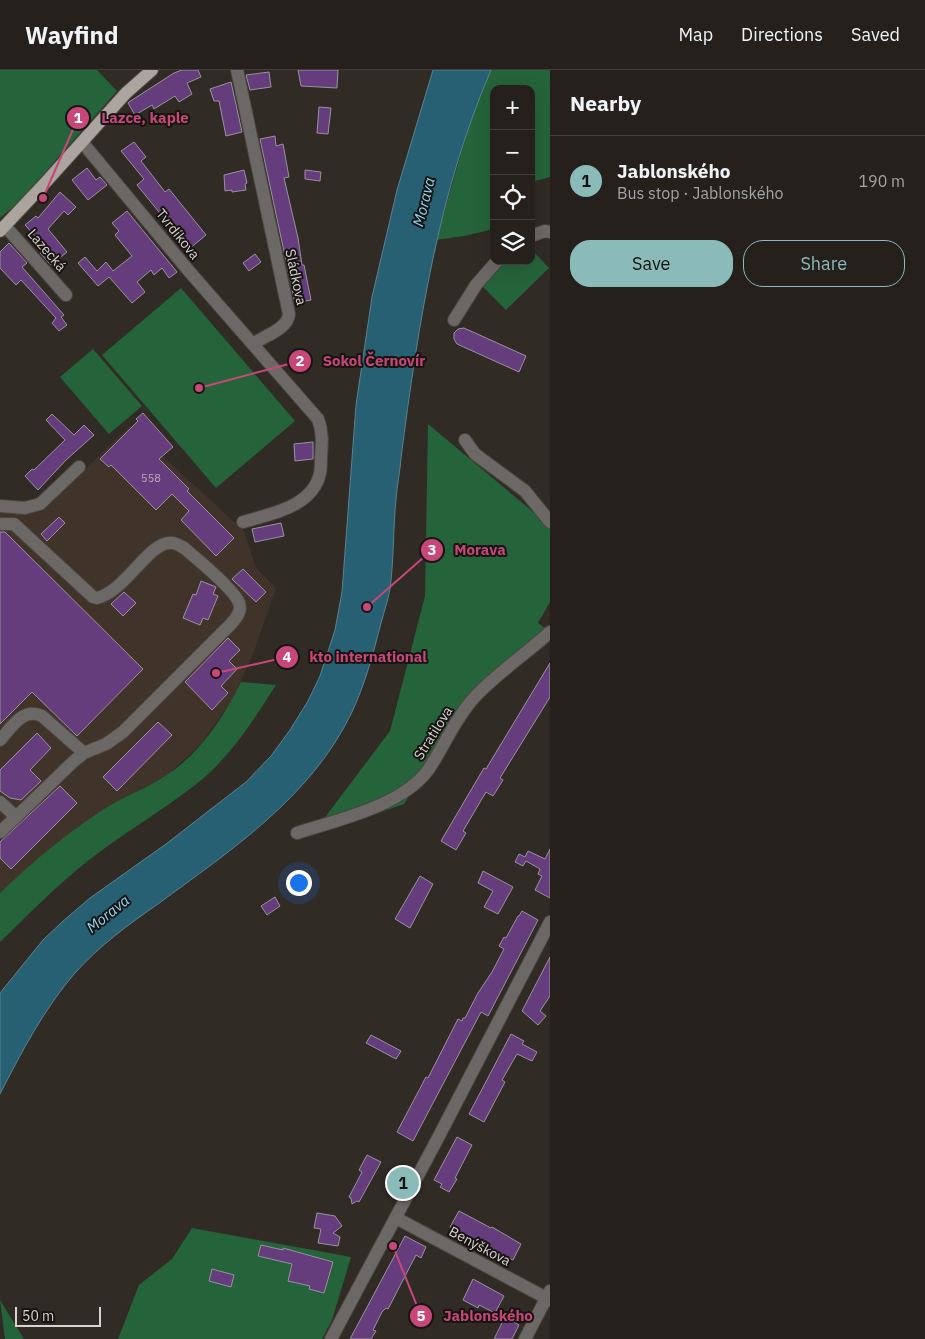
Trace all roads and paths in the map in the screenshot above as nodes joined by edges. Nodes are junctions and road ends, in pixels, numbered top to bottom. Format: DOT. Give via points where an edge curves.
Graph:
graph roads {
  1 [pos="152,70"];
  2 [pos="237,70"];
  3 [pos="82,142"];
  4 [pos="3,228"];
  5 [pos="550,232"];
  6 [pos="535,235"];
  7 [pos="494,265"];
  8 [pos="66,295"];
  9 [pos="454,320"];
  10 [pos="253,344"];
  11 [pos="465,440"];
  12 [pos="79,467"];
  13 [pos="0,506"];
  14 [pos="243,522"];
  15 [pos="550,522"];
  16 [pos="0,524"];
  17 [pos="550,632"];
  18 [pos="0,740"];
  19 [pos="84,753"];
  20 [pos="0,802"];
  21 [pos="16,817"];
  22 [pos="0,832"];
  23 [pos="297,833"];
  24 [pos="550,922"];
  25 [pos="396,1218"];
  26 [pos="549,1296"];
  27 [pos="331,1339"];
  28 [pos="525,1339"];
  1 -- 3 [label="main road, Lazecká" via="129,89"];
  2 -- 10 [label="street, Sládkova" via="289,314 282,326"];
  3 -- 4 [label="main road, Lazecká"];
  3 -- 10 [label="street, Tvrdíkova"];
  4 -- 8 [label="street, Lazecká"];
  5 -- 6 [label="street"];
  7 -- 9 [label="street" via="476,285"];
  10 -- 14 [label="street" via="318,419 322,442 320,473 305,497 285,510"];
  11 -- 15 [label="street" via="475,454 526,491"];
  12 -- 13 [label="street" via="40,504 25,508"];
  16 -- 19 [label="street" via="14,524 93,597 109,595 155,549 169,543 184,548 231,592 239,604 239,614 231,624 123,732 106,744"];
  17 -- 23 [label="street, Stratilova" via="474,698 428,770 400,795"];
  18 -- 19 [label="street" via="23,716 36,713"];
  19 -- 21 [label="street"];
  20 -- 21 [label="street"];
  21 -- 22 [label="street"];
  24 -- 25 [label="street"];
  25 -- 26 [label="street, Benýškova"];
  25 -- 27 [label="street"];
  26 -- 28 [label="street"];
}
